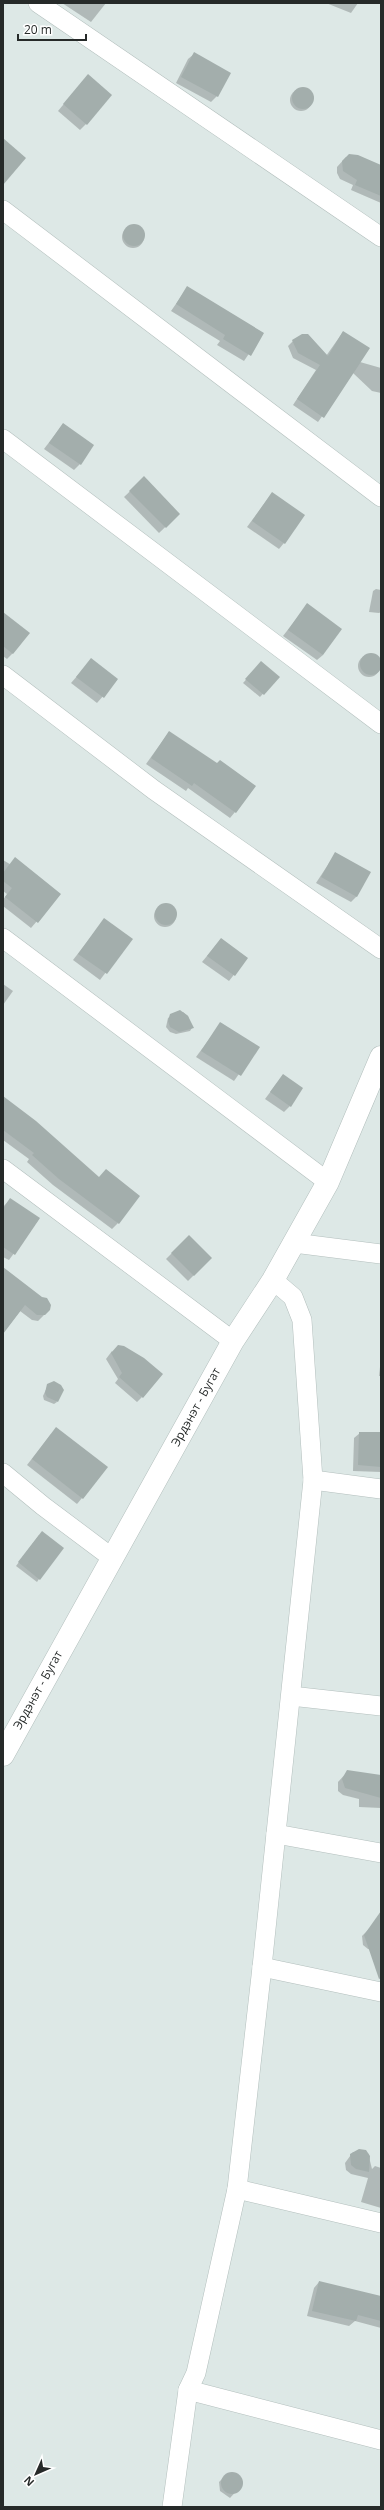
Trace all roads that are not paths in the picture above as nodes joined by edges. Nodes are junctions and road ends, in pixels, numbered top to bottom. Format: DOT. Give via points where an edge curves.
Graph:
graph roads {
  1 [pos="38,3"];
  2 [pos="3,210"];
  3 [pos="381,238"];
  4 [pos="3,439"];
  5 [pos="381,497"];
  6 [pos="3,675"];
  7 [pos="381,724"];
  8 [pos="3,938"];
  9 [pos="381,949"];
  10 [pos="381,1057"];
  11 [pos="3,1168"];
  12 [pos="328,1182"];
  13 [pos="294,1243"];
  14 [pos="381,1254"];
  15 [pos="273,1280"];
  16 [pos="233,1341"];
  17 [pos="3,1473"];
  18 [pos="313,1480"];
  19 [pos="381,1489"];
  20 [pos="111,1557"];
  21 [pos="291,1696"];
  22 [pos="381,1706"];
  23 [pos="4,1750"];
  24 [pos="276,1834"];
  25 [pos="381,1853"];
  26 [pos="262,1967"];
  27 [pos="381,1992"];
  28 [pos="237,2189"];
  29 [pos="381,2223"];
  30 [pos="188,2390"];
  31 [pos="381,2440"];
  32 [pos="172,2507"];
  1 -- 3 [label="street"];
  2 -- 5 [label="street"];
  4 -- 7 [label="street"];
  6 -- 9 [label="street" via="154,790"];
  8 -- 12 [label="street"];
  10 -- 12 [label="street, Эрдэнэт - Бугат"];
  11 -- 16 [label="street"];
  12 -- 13 [label="street, Эрдэнэт - Бугат"];
  13 -- 14 [label="street"];
  13 -- 15 [label="street, Эрдэнэт - Бугат"];
  15 -- 16 [label="street, Эрдэнэт - Бугат"];
  15 -- 18 [label="street" via="293,1297 302,1320"];
  16 -- 20 [label="street, Эрдэнэт - Бугат"];
  17 -- 20 [label="street"];
  18 -- 19 [label="street"];
  18 -- 21 [label="street"];
  20 -- 23 [label="street, Эрдэнэт - Бугат"];
  21 -- 22 [label="street"];
  21 -- 24 [label="street"];
  24 -- 25 [label="street"];
  24 -- 26 [label="street"];
  26 -- 27 [label="street"];
  26 -- 28 [label="street"];
  28 -- 29 [label="street"];
  28 -- 30 [label="street" via="196,2373"];
  30 -- 31 [label="street"];
  30 -- 32 [label="street"];
}
